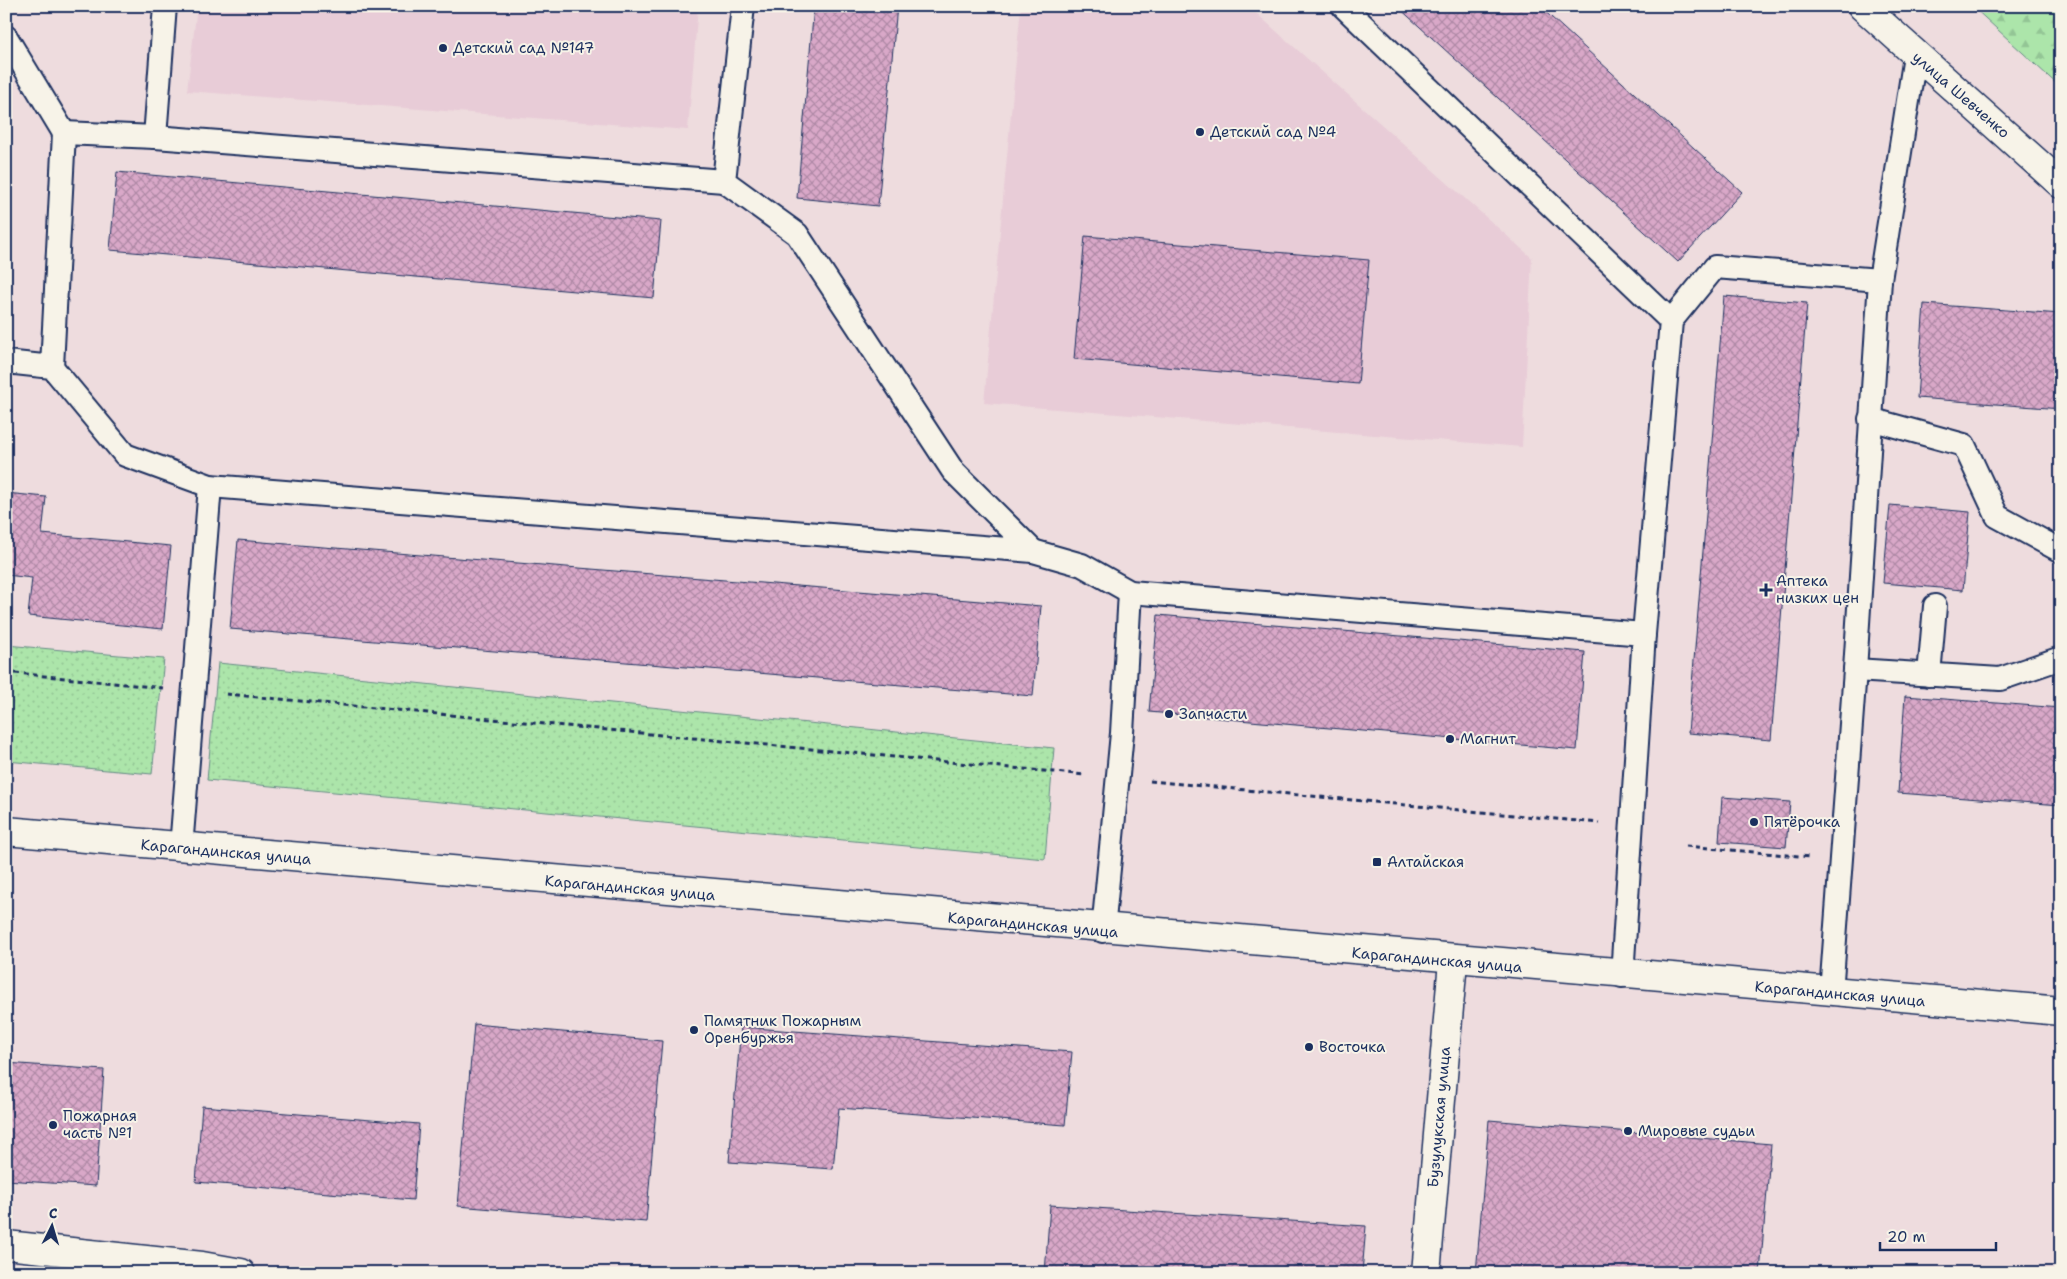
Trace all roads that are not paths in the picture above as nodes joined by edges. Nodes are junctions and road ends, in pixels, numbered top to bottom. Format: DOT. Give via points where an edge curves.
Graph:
graph roads {
  1 [pos="165,6"];
  2 [pos="743,6"];
  3 [pos="1344,6"];
  4 [pos="1862,6"];
  5 [pos="6,37"];
  6 [pos="1915,56"];
  7 [pos="64,133"];
  8 [pos="155,137"];
  9 [pos="724,181"];
  10 [pos="2061,184"];
  11 [pos="1880,280"];
  12 [pos="1671,321"];
  13 [pos="6,362"];
  14 [pos="52,366"];
  15 [pos="1870,419"];
  16 [pos="210,486"];
  17 [pos="1032,550"];
  18 [pos="2061,551"];
  19 [pos="1130,592"];
  20 [pos="1934,606"];
  21 [pos="1644,634"];
  22 [pos="2061,658"];
  23 [pos="1856,670"];
  24 [pos="1929,675"];
  25 [pos="6,831"];
  26 [pos="181,848"];
  27 [pos="1103,931"];
  28 [pos="1453,961"];
  29 [pos="1622,976"];
  30 [pos="1831,993"];
  31 [pos="2061,1011"];
  32 [pos="6,1245"];
  33 [pos="241,1273"];
  34 [pos="1426,1273"];
  1 -- 8 [label="lane"];
  2 -- 9 [label="lane"];
  3 -- 12 [label="lane"];
  4 -- 6 [label="main road, улица Шевченко"];
  5 -- 7 [label="lane"];
  6 -- 10 [label="main road, улица Шевченко"];
  6 -- 11 [label="lane"];
  7 -- 8 [label="lane"];
  7 -- 14 [label="lane"];
  8 -- 9 [label="lane"];
  9 -- 17 [label="lane" via="798,234 953,471"];
  11 -- 12 [label="lane" via="1715,267"];
  11 -- 15 [label="lane"];
  12 -- 21 [label="lane"];
  13 -- 14 [label="lane"];
  14 -- 16 [label="lane" via="125,455"];
  15 -- 18 [label="lane" via="1964,445 1997,516"];
  15 -- 23 [label="lane"];
  16 -- 17 [label="lane"];
  16 -- 26 [label="lane"];
  17 -- 19 [label="lane" via="1082,565"];
  19 -- 21 [label="lane"];
  19 -- 27 [label="lane" via="1122,733"];
  20 -- 24 [label="lane"];
  21 -- 29 [label="lane"];
  22 -- 24 [label="lane" via="2000,679"];
  23 -- 24 [label="lane"];
  23 -- 30 [label="lane"];
  25 -- 26 [label="main road, Карагандинская улица"];
  26 -- 27 [label="main road, Карагандинская улица"];
  27 -- 28 [label="main road, Карагандинская улица"];
  28 -- 29 [label="main road, Карагандинская улица"];
  28 -- 34 [label="main road, Бузулукская улица"];
  29 -- 30 [label="main road, Карагандинская улица"];
  30 -- 31 [label="main road, Карагандинская улица"];
  32 -- 33 [label="main road"];
}
